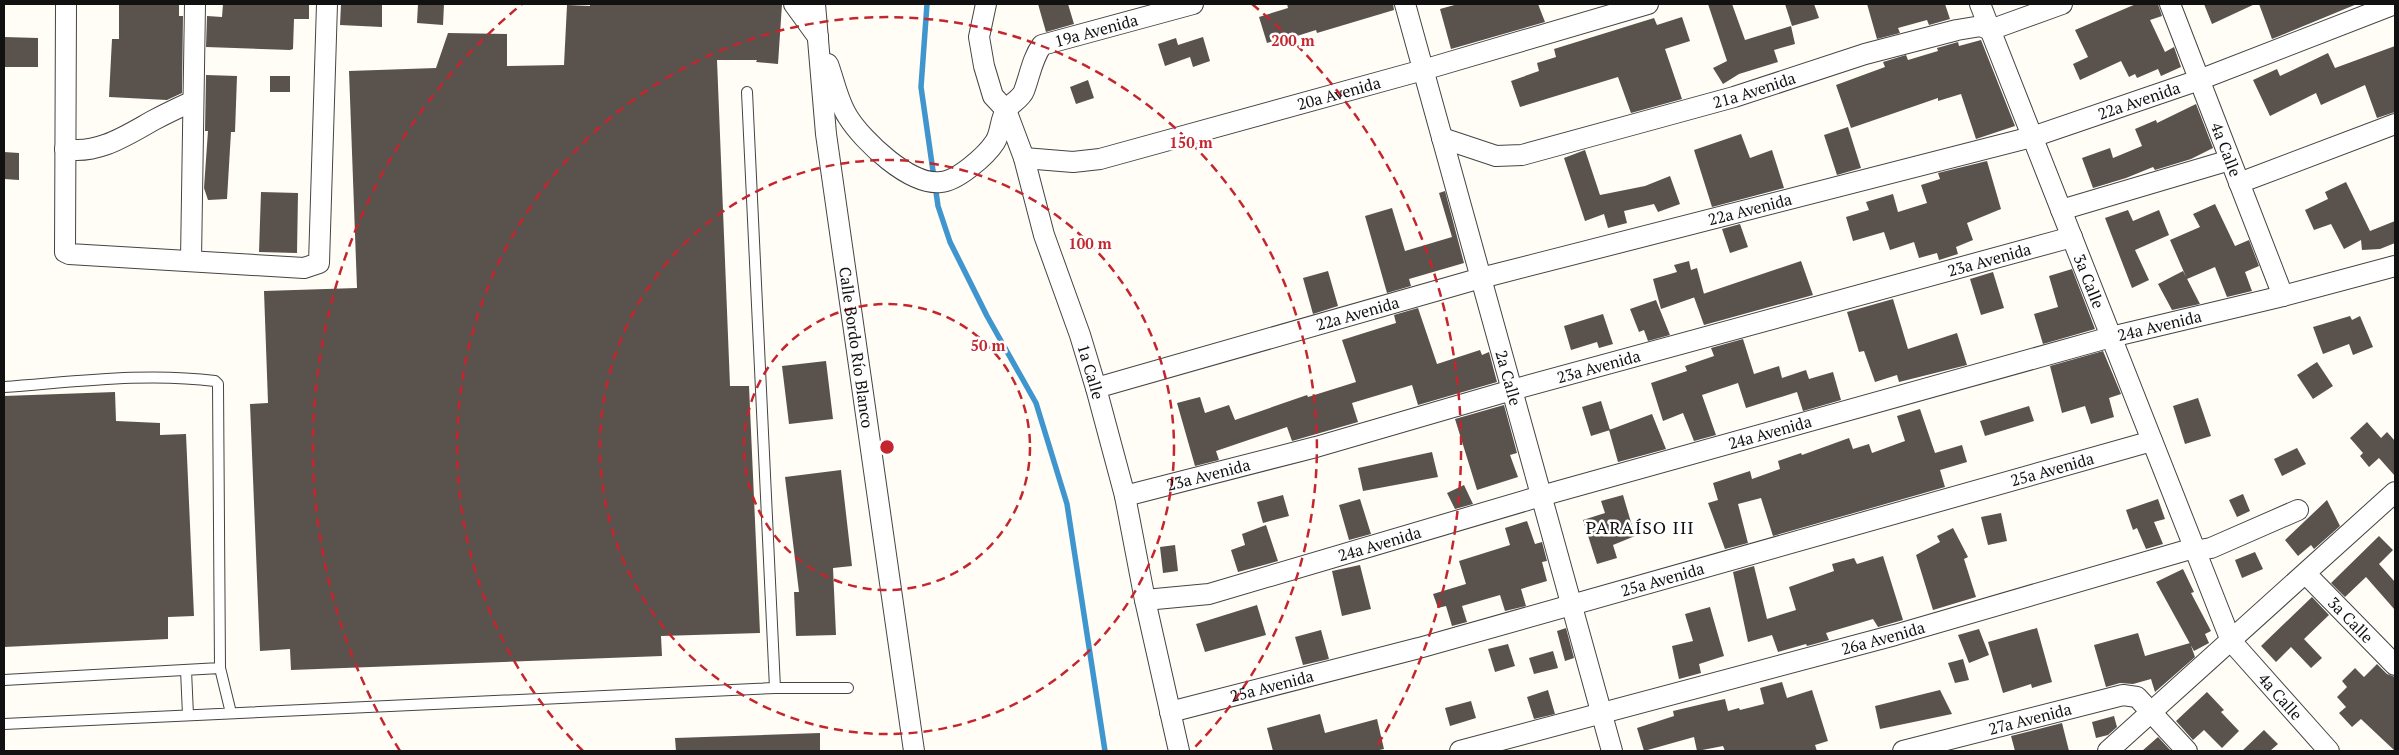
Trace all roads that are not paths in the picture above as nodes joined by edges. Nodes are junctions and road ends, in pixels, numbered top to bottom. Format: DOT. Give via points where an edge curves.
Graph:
graph roads {
  1 [pos="66,4"];
  2 [pos="195,4"];
  3 [pos="327,4"];
  4 [pos="794,4"];
  5 [pos="815,4"];
  6 [pos="986,4"];
  7 [pos="1193,4"];
  8 [pos="1405,4"];
  9 [pos="1648,4"];
  10 [pos="1980,4"];
  11 [pos="2062,4"];
  12 [pos="2170,4"];
  13 [pos="2395,4"];
  14 [pos="1990,30"];
  15 [pos="820,39"];
  16 [pos="1423,70"];
  17 [pos="2199,80"];
  18 [pos="747,92"];
  19 [pos="193,101"];
  20 [pos="1006,110"];
  21 [pos="2395,124"];
  22 [pos="2032,136"];
  23 [pos="1442,138"];
  24 [pos="65,149"];
  25 [pos="1024,158"];
  26 [pos="2230,160"];
  27 [pos="2239,183"];
  28 [pos="2062,210"];
  29 [pos="2072,237"];
  30 [pos="191,260"];
  31 [pos="2395,266"];
  32 [pos="1481,278"];
  33 [pos="2283,296"];
  34 [pos="2111,337"];
  35 [pos="4,388"];
  36 [pos="1096,388"];
  37 [pos="1512,390"];
  38 [pos="2152,441"];
  39 [pos="2394,495"];
  40 [pos="1125,496"];
  41 [pos="1541,496"];
  42 [pos="2298,510"];
  43 [pos="2194,548"];
  44 [pos="2306,574"];
  45 [pos="1145,600"];
  46 [pos="1571,604"];
  47 [pos="2231,641"];
  48 [pos="2395,665"];
  49 [pos="220,668"];
  50 [pos="186,670"];
  51 [pos="4,680"];
  52 [pos="775,688"];
  53 [pos="848,688"];
  54 [pos="1170,712"];
  55 [pos="231,713"];
  56 [pos="2151,713"];
  57 [pos="1602,714"];
  58 [pos="188,715"];
  59 [pos="4,724"];
  60 [pos="914,751"];
  61 [pos="1178,751"];
  62 [pos="1460,751"];
  63 [pos="1612,751"];
  64 [pos="1903,751"];
  65 [pos="2108,751"];
  66 [pos="2188,751"];
  67 [pos="2329,751"];
  1 -- 24 [label="street"];
  2 -- 19 [label="street"];
  3 -- 30 [label="street" via="319,263 304,268"];
  4 -- 15 [label="street"];
  5 -- 15 [label="street, Calle Bordo Río Blanco"];
  6 -- 20 [label="street, 1a Calle" via="979,37 984,66 993,96"];
  7 -- 20 [label="street, 19a Avenida" via="1042,45 1024,93"];
  8 -- 16 [label="street, 2a Calle"];
  9 -- 16 [label="street, 20a Avenida"];
  10 -- 14 [label="street, 3a Calle"];
  11 -- 14 [label="street, 21a Avenida"];
  12 -- 17 [label="street, 4a Calle"];
  13 -- 17 [label="street, 22a Avenida"];
  14 -- 22 [label="street, 3a Calle"];
  14 -- 23 [label="street, 21a Avenida" via="1981,26 1957,30 1865,54 1734,97 1522,155 1496,156"];
  15 -- 20 [label="street" via="846,115 886,158 907,173 941,182 956,176 978,161 995,142"];
  15 -- 60 [label="street, Calle Bordo Río Blanco" via="826,134"];
  16 -- 23 [label="street, 2a Calle"];
  16 -- 25 [label="street, 20a Avenida" via="1100,158 1073,162"];
  17 -- 22 [label="street, 22a Avenida"];
  17 -- 26 [label="street, 4a Calle"];
  18 -- 52 [label="lane"];
  19 -- 24 [label="street" via="124,138 80,152"];
  19 -- 30 [label="street"];
  20 -- 25 [label="street, 1a Calle"];
  21 -- 27 [label="street"];
  22 -- 28 [label="street, 3a Calle"];
  22 -- 32 [label="street, 22a Avenida"];
  23 -- 32 [label="street, 2a Calle"];
  24 -- 30 [label="street" via="65,252"];
  25 -- 36 [label="street, 1a Calle" via="1044,235"];
  26 -- 27 [label="street, 4a Calle"];
  26 -- 28 [label="street"];
  27 -- 33 [label="street, 4a Calle"];
  28 -- 29 [label="street, 3a Calle"];
  29 -- 34 [label="street, 3a Calle"];
  29 -- 37 [label="street, 23a Avenida"];
  31 -- 33 [label="street, 24a Avenida"];
  32 -- 36 [label="street, 22a Avenida"];
  32 -- 37 [label="street, 2a Calle"];
  33 -- 34 [label="street, 24a Avenida"];
  34 -- 38 [label="street, 3a Calle"];
  34 -- 41 [label="street, 24a Avenida"];
  35 -- 49 [label="lane" via="141,377 187,377 218,384"];
  36 -- 40 [label="street, 1a Calle"];
  37 -- 40 [label="street, 23a Avenida" via="1316,447"];
  37 -- 41 [label="street, 2a Calle"];
  38 -- 43 [label="street, 3a Calle"];
  38 -- 46 [label="street, 25a Avenida"];
  39 -- 44 [label="street"];
  40 -- 45 [label="street, 1a Calle"];
  41 -- 45 [label="street, 24a Avenida" via="1209,594"];
  41 -- 46 [label="street, 2a Calle"];
  42 -- 43 [label="street, 26a Avenida" via="2211,548"];
  43 -- 47 [label="street, 3a Calle"];
  43 -- 57 [label="street, 26a Avenida" via="1895,635"];
  44 -- 47 [label="street"];
  44 -- 48 [label="street, 3a Calle"];
  45 -- 54 [label="street, 1a Calle"];
  46 -- 54 [label="street, 25a Avenida" via="1418,648"];
  46 -- 57 [label="street, 2a Calle"];
  47 -- 56 [label="street"];
  47 -- 67 [label="street, 4a Calle"];
  49 -- 50 [label="lane"];
  49 -- 55 [label="lane"];
  50 -- 51 [label="lane"];
  50 -- 58 [label="lane"];
  52 -- 53 [label="lane"];
  52 -- 55 [label="lane"];
  54 -- 61 [label="street, 1a Calle"];
  55 -- 58 [label="lane"];
  56 -- 64 [label="street, 27a Avenida" via="2137,697 2123,695"];
  56 -- 65 [label="street"];
  56 -- 66 [label="street, 27a Avenida"];
  57 -- 62 [label="street, 26a Avenida"];
  57 -- 63 [label="street, 2a Calle"];
  58 -- 59 [label="lane"];
}
